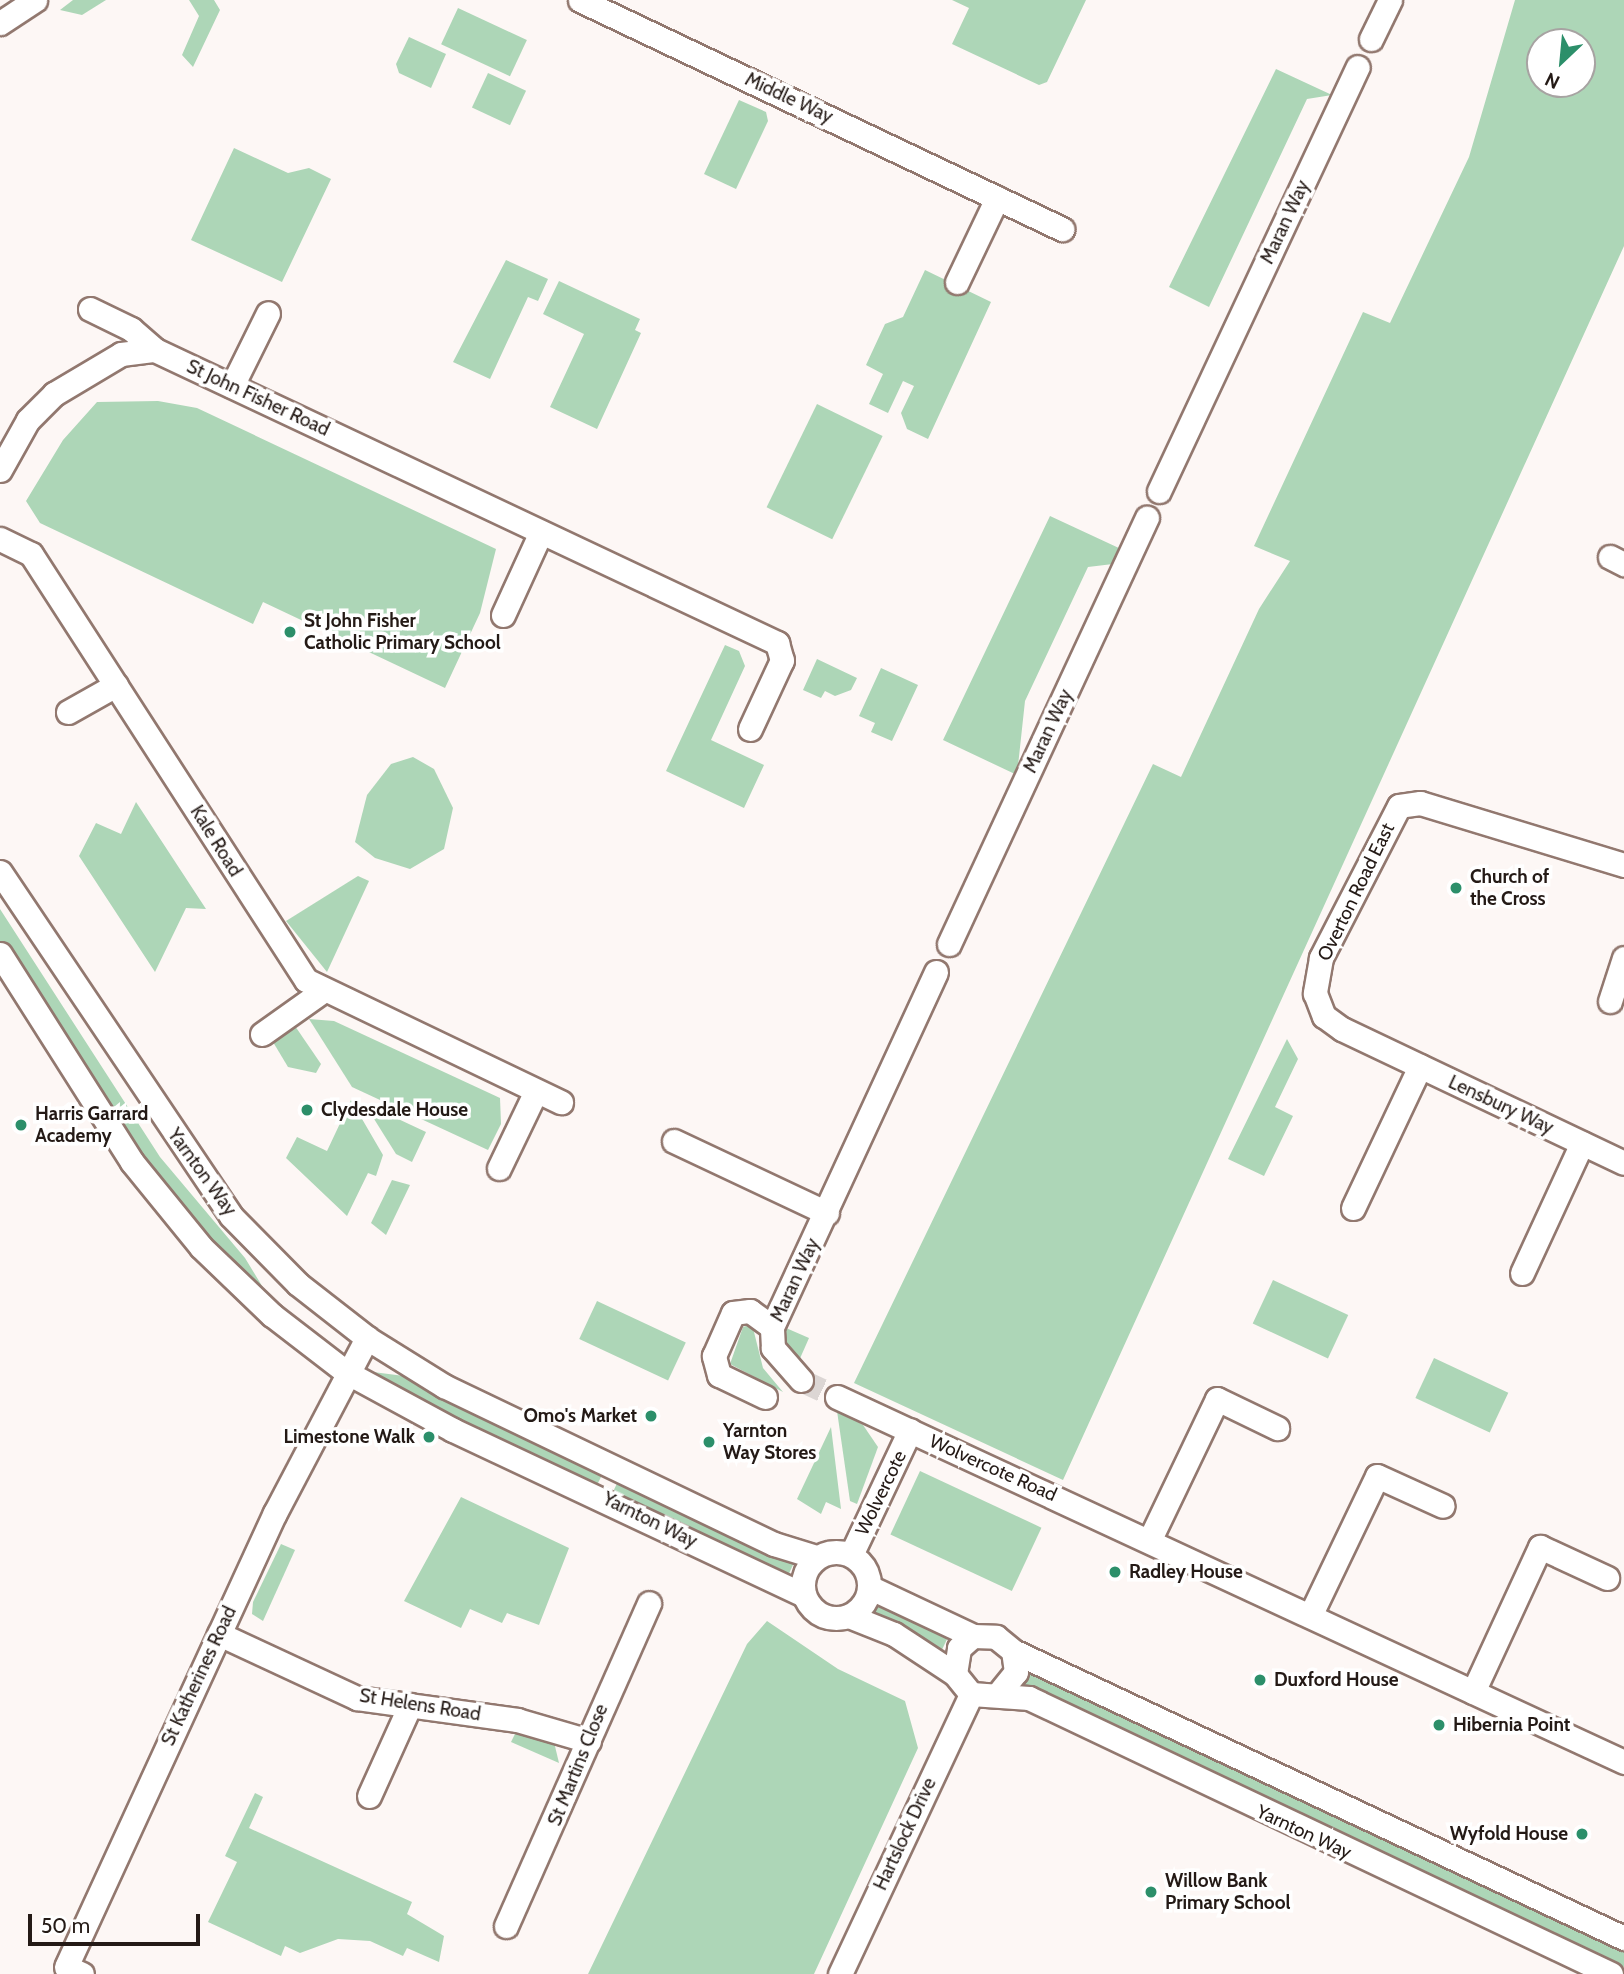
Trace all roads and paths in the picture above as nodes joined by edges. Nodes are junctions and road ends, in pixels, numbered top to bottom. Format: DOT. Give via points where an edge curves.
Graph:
graph roads {
  1 [pos="35,0"];
  2 [pos="580,0"];
  3 [pos="1390,0"];
  4 [pos="0,23"];
  5 [pos="1371,39"];
  6 [pos="1358,66"];
  7 [pos="997,198"];
  8 [pos="1062,229"];
  9 [pos="957,282"];
  10 [pos="90,309"];
  11 [pos="268,313"];
  12 [pos="155,350"];
  13 [pos="232,387"];
  14 [pos="1,465"];
  15 [pos="1159,491"];
  16 [pos="1147,519"];
  17 [pos="541,532"];
  18 [pos="0,539"];
  19 [pos="503,615"];
  20 [pos="116,685"];
  21 [pos="68,712"];
  22 [pos="750,729"];
  23 [pos="1624,865"];
  24 [pos="0,872"];
  25 [pos="949,944"];
  26 [pos="0,954"];
  27 [pos="1624,958"];
  28 [pos="936,972"];
  29 [pos="321,992"];
  30 [pos="1610,1001"];
  31 [pos="262,1034"];
  32 [pos="1354,1036"];
  33 [pos="1420,1066"];
  34 [pos="536,1091"];
  35 [pos="561,1102"];
  36 [pos="674,1141"];
  37 [pos="1583,1143"];
  38 [pos="1624,1163"];
  39 [pos="499,1168"];
  40 [pos="1353,1208"];
  41 [pos="827,1213"];
  42 [pos="1522,1272"];
  43 [pos="772,1327"];
  44 [pos="367,1339"];
  45 [pos="346,1372"];
  46 [pos="800,1380"];
  47 [pos="765,1397"];
  48 [pos="837,1397"];
  49 [pos="1277,1428"];
  50 [pos="910,1430"];
  51 [pos="1443,1506"];
  52 [pos="1150,1539"];
  53 [pos="851,1555"];
  54 [pos="816,1557"];
  55 [pos="1607,1578"];
  56 [pos="869,1587"];
  57 [pos="803,1595"];
  58 [pos="649,1603"];
  59 [pos="849,1616"];
  60 [pos="1310,1616"];
  61 [pos="219,1634"];
  62 [pos="973,1636"];
  63 [pos="1013,1651"];
  64 [pos="955,1674"];
  65 [pos="1473,1692"];
  66 [pos="971,1694"];
  67 [pos="998,1694"];
  68 [pos="410,1705"];
  69 [pos="589,1741"];
  70 [pos="1624,1762"];
  71 [pos="369,1796"];
  72 [pos="506,1926"];
  73 [pos="1624,1938"];
  74 [pos="82,1974"];
  75 [pos="840,1974"];
  76 [pos="1611,1974"];
  1 -- 4 [label="street"];
  2 -- 7 [label="street, Middle Way"];
  3 -- 5 [label="street"];
  6 -- 15 [label="street, Maran Way"];
  7 -- 8 [label="street, Middle Way"];
  7 -- 9 [label="street"];
  10 -- 12 [label="street, St John Fisher Road" via="131,329"];
  11 -- 13 [label="street"];
  12 -- 13 [label="street, St John Fisher Road"];
  12 -- 14 [label="street" via="121,354 54,394"];
  13 -- 17 [label="street, St John Fisher Road"];
  16 -- 25 [label="street, Maran Way"];
  17 -- 19 [label="street"];
  17 -- 22 [label="street, St John Fisher Road" via="777,643 782,660"];
  18 -- 20 [label="street, Kale Road" via="30,554"];
  20 -- 21 [label="street"];
  20 -- 29 [label="street, Kale Road" via="295,966"];
  23 -- 32 [label="street, Overton Road East" via="1420,803 1399,806 1315,980 1317,1007"];
  24 -- 44 [label="street, Yarnton Way" via="232,1216 298,1284"];
  26 -- 45 [label="street, Yarnton Way" via="101,1118 175,1216 235,1283"];
  27 -- 30 [label="street"];
  28 -- 41 [label="street, Maran Way"];
  29 -- 31 [label="street"];
  29 -- 34 [label="street, Kale Road"];
  32 -- 33 [label="street, Lensbury Way"];
  33 -- 37 [label="street, Lensbury Way"];
  33 -- 40 [label="street"];
  34 -- 35 [label="street, Kale Road"];
  34 -- 39 [label="street"];
  36 -- 41 [label="street"];
  37 -- 38 [label="street, Lensbury Way"];
  37 -- 42 [label="street"];
  41 -- 43 [label="street, Maran Way"];
  43 -- 46 [label="street, Maran Way" via="773,1348"];
  43 -- 47 [label="street" via="750,1311 733,1313 714,1356 719,1376"];
  44 -- 45 [label="street"];
  44 -- 54 [label="street, Yarnton Way" via="444,1386 775,1545"];
  45 -- 57 [label="street, Yarnton Way"];
  45 -- 61 [label="street, St Katherines Road"];
  48 -- 50 [label="street, Wolvercote Road"];
  49 -- 52 [label="street" via="1217,1399"];
  50 -- 52 [label="street, Wolvercote Road"];
  50 -- 53 [label="street, Wolvercote"];
  51 -- 60 [label="street" via="1377,1476"];
  52 -- 60 [label="street, Wolvercote Road"];
  53 -- 54 [label="street, Yarnton Way" via="833,1551"];
  53 -- 56 [label="street" via="867,1572"];
  54 -- 57 [label="street" via="804,1574"];
  55 -- 65 [label="street" via="1540,1547"];
  56 -- 59 [label="street" via="864,1603"];
  56 -- 62 [label="street"];
  57 -- 59 [label="street, Yarnton Way" via="821,1615"];
  58 -- 69 [label="street, St Martins Close"];
  59 -- 64 [label="street, Yarnton Way" via="894,1633"];
  60 -- 65 [label="street, Wolvercote Road"];
  61 -- 68 [label="street, St Helens Road" via="357,1698"];
  61 -- 74 [label="street, St Katherines Road" via="66,1966"];
  62 -- 63 [label="street" via="996,1637"];
  62 -- 64 [label="street" via="959,1648"];
  63 -- 67 [label="street" via="1016,1672"];
  63 -- 73 [label="street"];
  64 -- 66 [label="street, Yarnton Way"];
  65 -- 70 [label="street, Wolvercote Road"];
  66 -- 67 [label="street, Yarnton Way"];
  66 -- 75 [label="street, Hartslock Drive"];
  67 -- 76 [label="street, Yarnton Way" via="1030,1698 1154,1753 1216,1792"];
  68 -- 69 [label="street, St Helens Road" via="517,1720"];
  68 -- 71 [label="street"];
  69 -- 72 [label="street, St Martins Close"];
}
